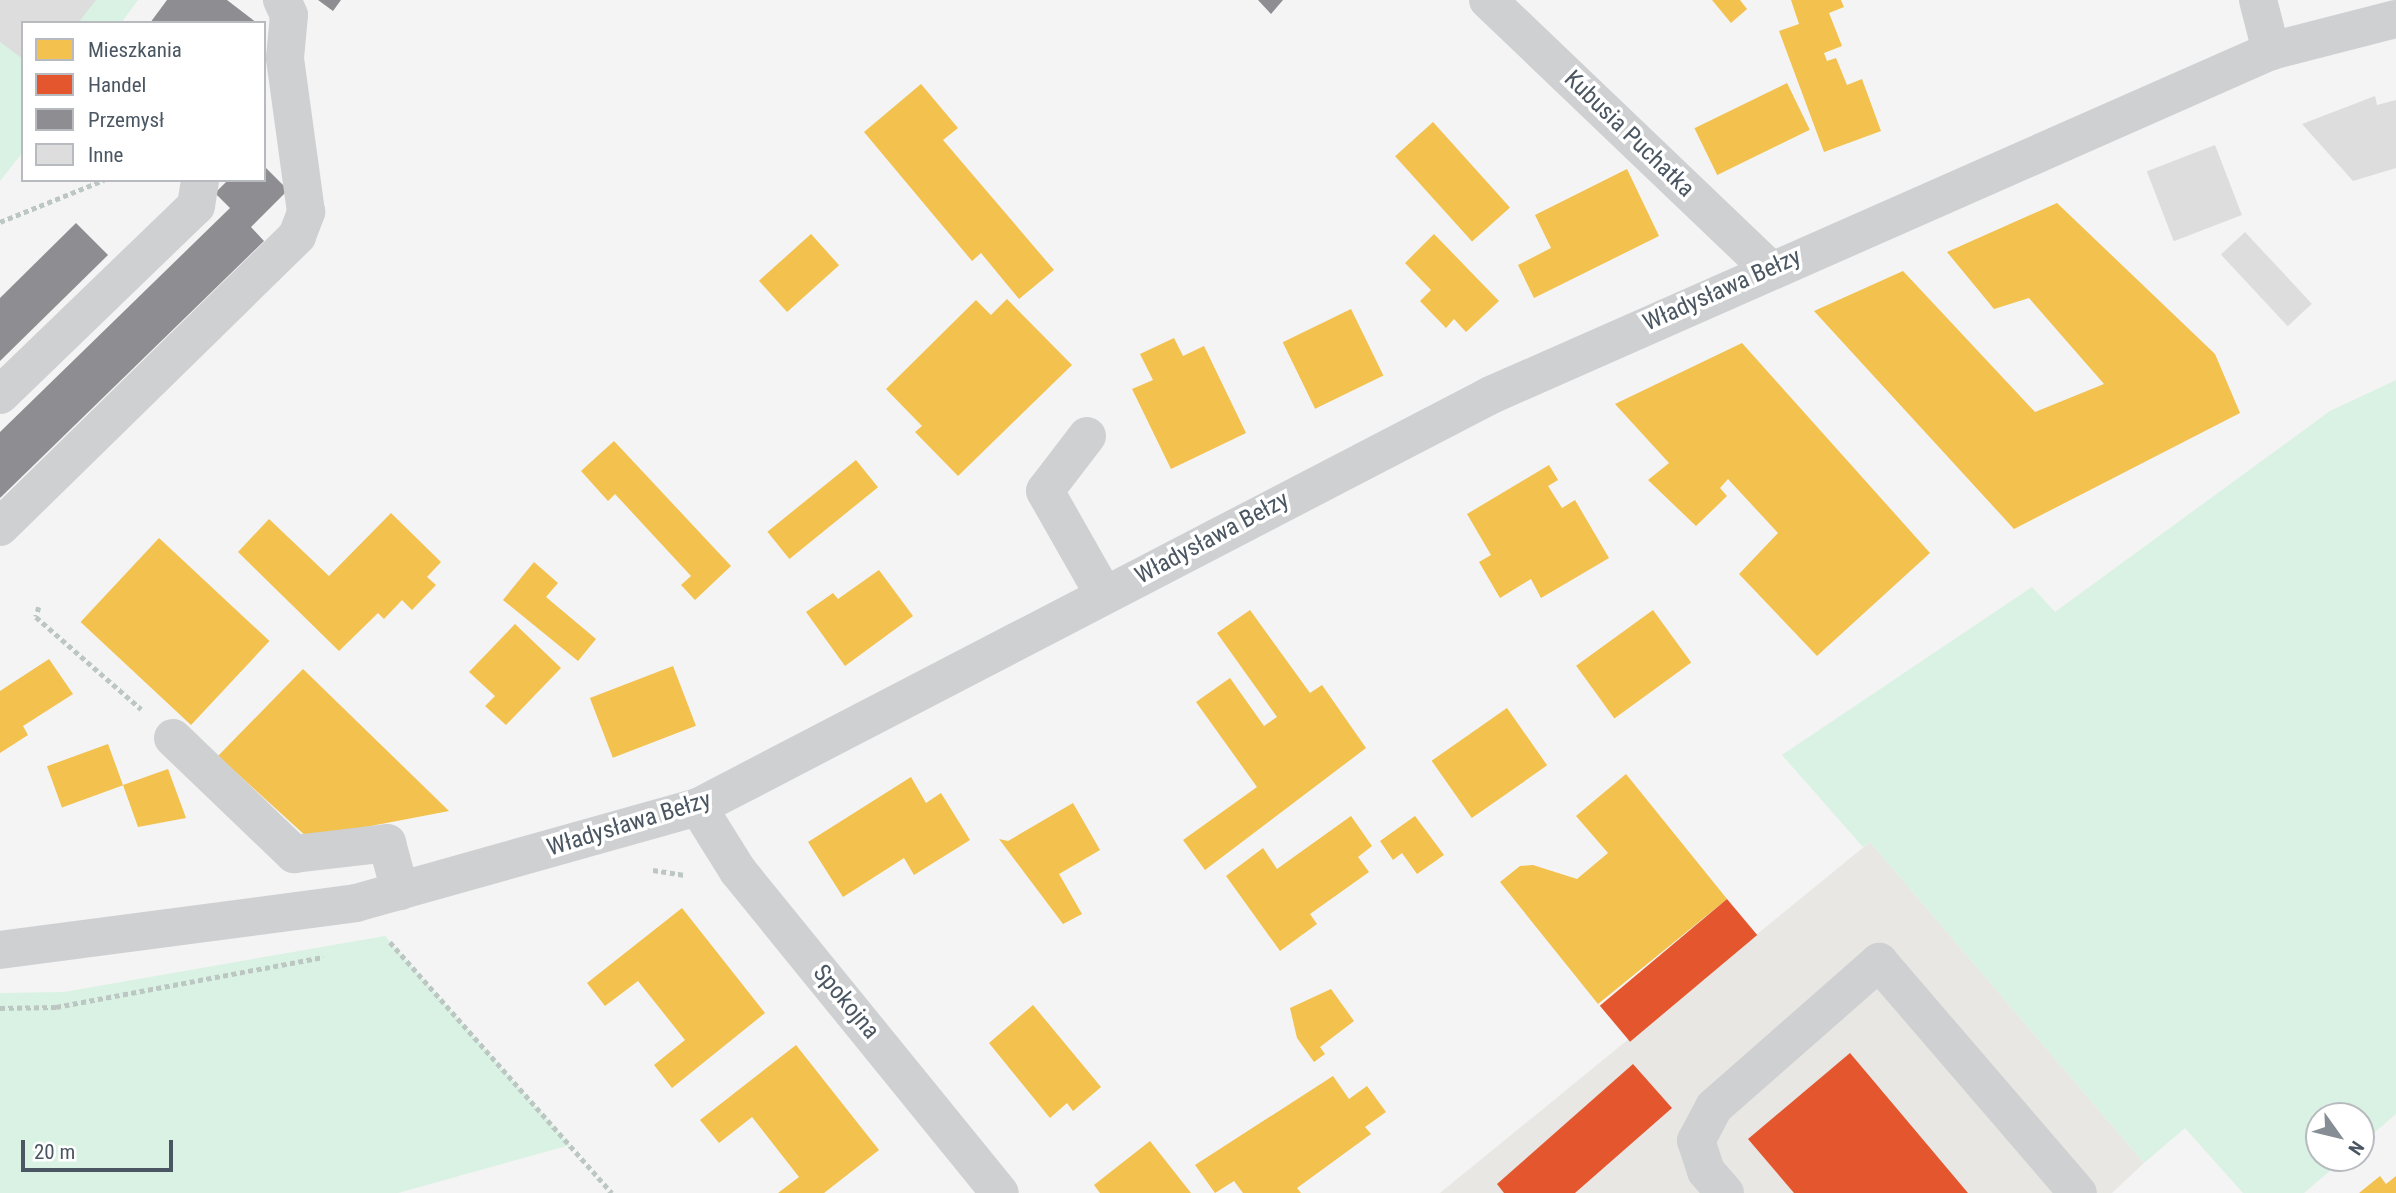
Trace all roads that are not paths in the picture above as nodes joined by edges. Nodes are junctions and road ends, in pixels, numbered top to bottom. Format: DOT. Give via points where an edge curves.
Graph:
graph roads {
  1 [pos="282,0"];
  2 [pos="1488,0"];
  3 [pos="2258,0"];
  4 [pos="2396,19"];
  5 [pos="2272,51"];
  6 [pos="275,68"];
  7 [pos="200,182"];
  8 [pos="1768,268"];
  9 [pos="0,395"];
  10 [pos="1087,436"];
  11 [pos="0,527"];
  12 [pos="1104,595"];
  13 [pos="173,738"];
  14 [pos="698,807"];
  15 [pos="400,891"];
  16 [pos="0,950"];
  17 [pos="1000,1193"];
  18 [pos="1725,1193"];
  19 [pos="2078,1193"];
  1 -- 6 [label="street" via="289,15"];
  2 -- 8 [label="street, Kubusia Puchatka"];
  3 -- 5 [label="street"];
  4 -- 5 [label="street, Władysława Bełzy"];
  5 -- 8 [label="street, Władysława Bełzy"];
  6 -- 11 [label="street" via="306,212 297,236"];
  7 -- 9 [label="street" via="196,206"];
  8 -- 12 [label="street, Władysława Bełzy" via="1491,395"];
  10 -- 12 [label="street" via="1045,491"];
  12 -- 14 [label="street, Władysława Bełzy"];
  13 -- 15 [label="street" via="293,854 387,843"];
  14 -- 15 [label="street, Władysława Bełzy"];
  14 -- 17 [label="street, Spokojna" via="738,871"];
  15 -- 16 [label="street, Władysława Bełzy" via="356,903"];
  18 -- 19 [label="street" via="1706,1171 1696,1140 1714,1107 1879,962"];
}
